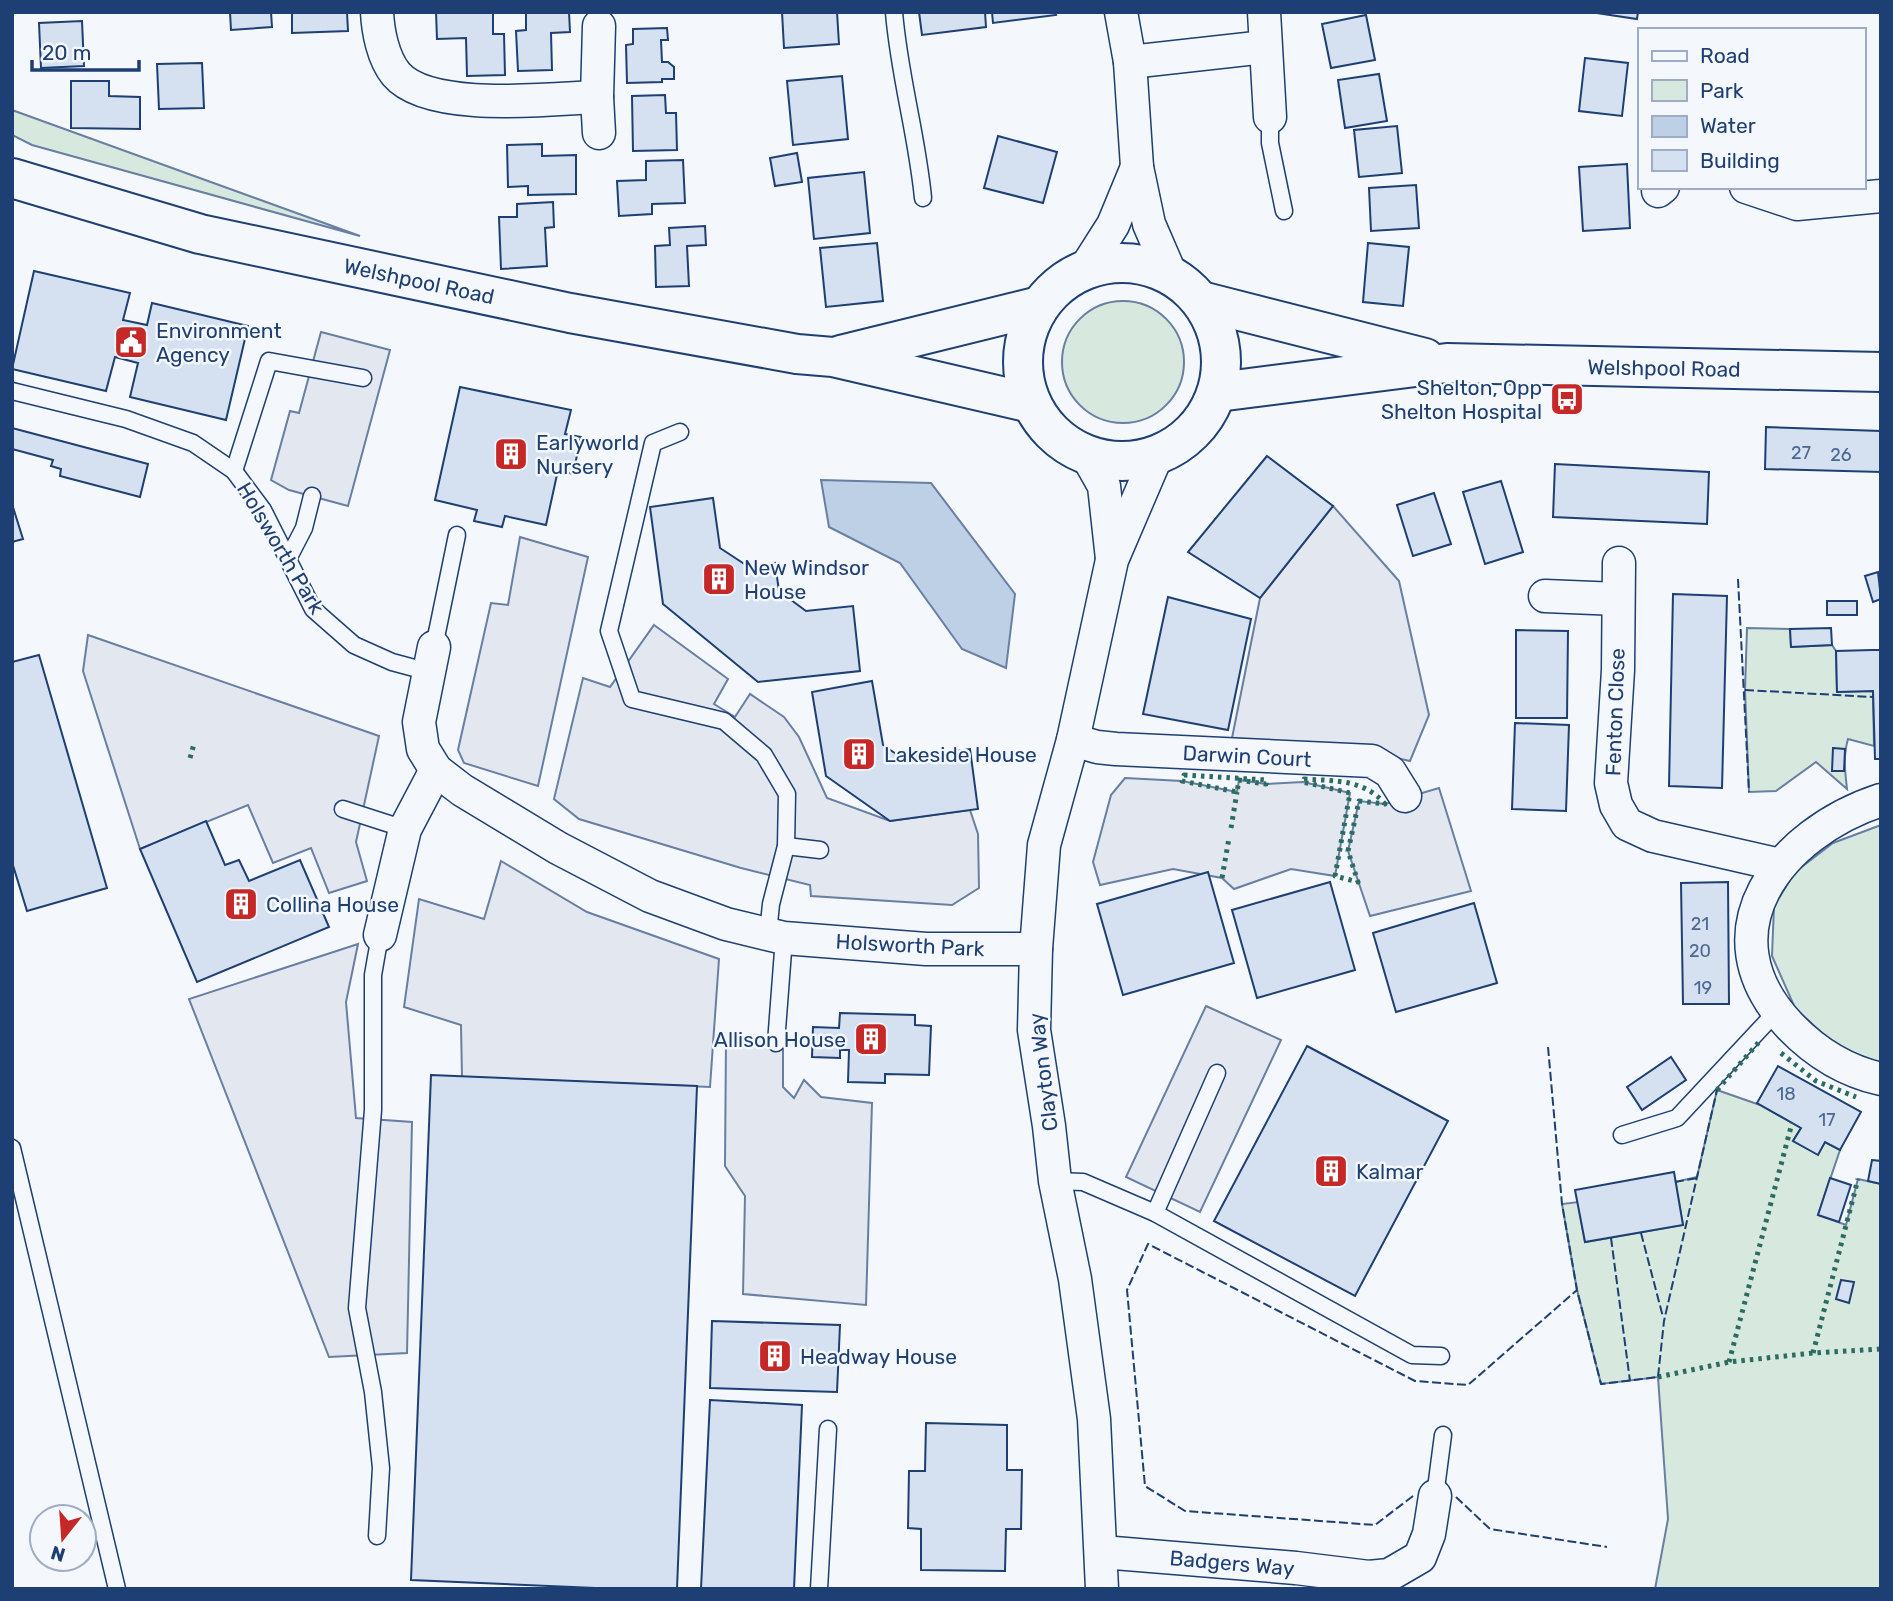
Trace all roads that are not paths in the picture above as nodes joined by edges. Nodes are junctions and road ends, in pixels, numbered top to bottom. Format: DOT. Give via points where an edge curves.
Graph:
graph roads {
  1 [pos="377,12"];
  2 [pos="894,12"];
  3 [pos="1121,12"];
  4 [pos="1264,12"];
  5 [pos="599,26"];
  6 [pos="1265,47"];
  7 [pos="1130,62"];
  8 [pos="597,97"];
  9 [pos="1270,117"];
  10 [pos="599,133"];
  11 [pos="1137,167"];
  12 [pos="12,178"];
  13 [pos="1752,189"];
  14 [pos="1881,196"];
  15 [pos="923,198"];
  16 [pos="1284,211"];
  17 [pos="1085,270"];
  18 [pos="1171,275"];
  19 [pos="1202,301"];
  20 [pos="1040,306"];
  21 [pos="832,357"];
  22 [pos="1447,363"];
  23 [pos="1881,372"];
  24 [pos="363,378"];
  25 [pos="12,391"];
  26 [pos="1217,392"];
  27 [pos="1031,402"];
  28 [pos="680,432"];
  29 [pos="1086,454"];
  30 [pos="1157,455"];
  31 [pos="234,471"];
  32 [pos="312,496"];
  33 [pos="457,535"];
  34 [pos="288,559"];
  35 [pos="1112,560"];
  36 [pos="1619,564"];
  37 [pos="1545,596"];
  38 [pos="1618,599"];
  39 [pos="432,659"];
  40 [pos="1073,740"];
  41 [pos="436,770"];
  42 [pos="1405,796"];
  43 [pos="1881,800"];
  44 [pos="344,809"];
  45 [pos="405,830"];
  46 [pos="786,846"];
  47 [pos="820,850"];
  48 [pos="1780,865"];
  49 [pos="380,935"];
  50 [pos="776,935"];
  51 [pos="1036,949"];
  52 [pos="1777,1012"];
  53 [pos="776,1044"];
  54 [pos="1217,1073"];
  55 [pos="1881,1079"];
  56 [pos="1622,1135"];
  57 [pos="12,1148"];
  58 [pos="1055,1181"];
  59 [pos="1155,1213"];
  60 [pos="1441,1356"];
  61 [pos="828,1429"];
  62 [pos="1443,1435"];
  63 [pos="1435,1496"];
  64 [pos="377,1536"];
  65 [pos="1102,1552"];
  66 [pos="1298,1578"];
  67 [pos="117,1589"];
  68 [pos="819,1589"];
  69 [pos="1102,1589"];
  1 -- 8 [label="street" via="383,49 396,75 416,88 448,98 496,101"];
  2 -- 15 [label="lane"];
  3 -- 7 [label="street"];
  4 -- 6 [label="street"];
  5 -- 8 [label="street"];
  6 -- 7 [label="street"];
  6 -- 9 [label="street"];
  7 -- 11 [label="street"];
  8 -- 10 [label="street"];
  9 -- 16 [label="lane" via="1270,142"];
  11 -- 17 [label="street" via="1113,225"];
  11 -- 18 [label="street" via="1149,224"];
  12 -- 21 [label="main road, Welshpool Road" via="200,234 570,313"];
  13 -- 14 [label="street" via="1797,204"];
  17 -- 18 [label="main road, Welshpool Road" via="1117,262 1145,265"];
  17 -- 20 [label="main road, Welshpool Road" via="1055,287"];
  18 -- 19 [label="main road, Welshpool Road"];
  19 -- 22 [label="main road, Welshpool Road"];
  19 -- 26 [label="main road, Welshpool Road" via="1221,346"];
  20 -- 21 [label="main road, Welshpool Road"];
  20 -- 27 [label="main road, Welshpool Road" via="1025,338 1023,369"];
  21 -- 27 [label="main road, Welshpool Road"];
  22 -- 23 [label="main road, Welshpool Road"];
  22 -- 26 [label="main road, Welshpool Road"];
  24 -- 31 [label="lane" via="269,361"];
  25 -- 31 [label="lane, Holsworth Park" via="149,427 193,443"];
  26 -- 30 [label="main road, Welshpool Road" via="1207,415 1189,435"];
  27 -- 29 [label="main road, Welshpool Road" via="1052,433"];
  28 -- 46 [label="lane" via="653,443 609,631 632,699 724,721 764,755 787,794"];
  29 -- 30 [label="main road, Welshpool Road" via="1124,461"];
  29 -- 35 [label="street, Clayton Way" via="1104,486"];
  30 -- 35 [label="street, Clayton Way"];
  31 -- 34 [label="lane, Holsworth Park" via="263,510"];
  32 -- 34 [label="lane"];
  33 -- 39 [label="lane"];
  34 -- 39 [label="lane, Holsworth Park" via="313,610 354,645 391,662"];
  35 -- 40 [label="street, Clayton Way"];
  36 -- 38 [label="street, Fenton Close"];
  37 -- 38 [label="street"];
  38 -- 48 [label="street, Fenton Close" via="1611,783 1627,824 1653,835"];
  39 -- 41 [label="street, Holsworth Park" via="419,722 423,750"];
  40 -- 42 [label="street, Darwin Court" via="1116,749 1375,753"];
  40 -- 51 [label="street, Clayton Way" via="1044,845"];
  41 -- 45 [label="street"];
  41 -- 50 [label="street, Holsworth Park" via="558,848 650,896 726,924"];
  43 -- 48 [label="street" via="1825,825"];
  44 -- 45 [label="lane"];
  45 -- 49 [label="street"];
  46 -- 47 [label="lane"];
  46 -- 50 [label="lane" via="771,904"];
  48 -- 52 [label="street" via="1763,893 1752,939 1760,984"];
  49 -- 64 [label="lane" via="373,975 373,1110 357,1308 381,1468"];
  50 -- 51 [label="street, Holsworth Park" via="926,949"];
  50 -- 53 [label="lane"];
  51 -- 58 [label="street, Clayton Way" via="1034,1030"];
  52 -- 55 [label="street" via="1806,1042 1838,1065"];
  52 -- 56 [label="lane" via="1677,1118"];
  54 -- 59 [label="lane"];
  57 -- 67 [label="lane"];
  58 -- 59 [label="lane" via="1083,1182"];
  58 -- 65 [label="street, Clayton Way" via="1075,1279 1094,1419"];
  59 -- 60 [label="lane" via="1412,1355"];
  61 -- 68 [label="lane"];
  62 -- 63 [label="lane"];
  63 -- 66 [label="street, Badgers Way" via="1420,1557 1389,1575"];
  65 -- 66 [label="street, Badgers Way"];
  65 -- 69 [label="street, Clayton Way"];
}
